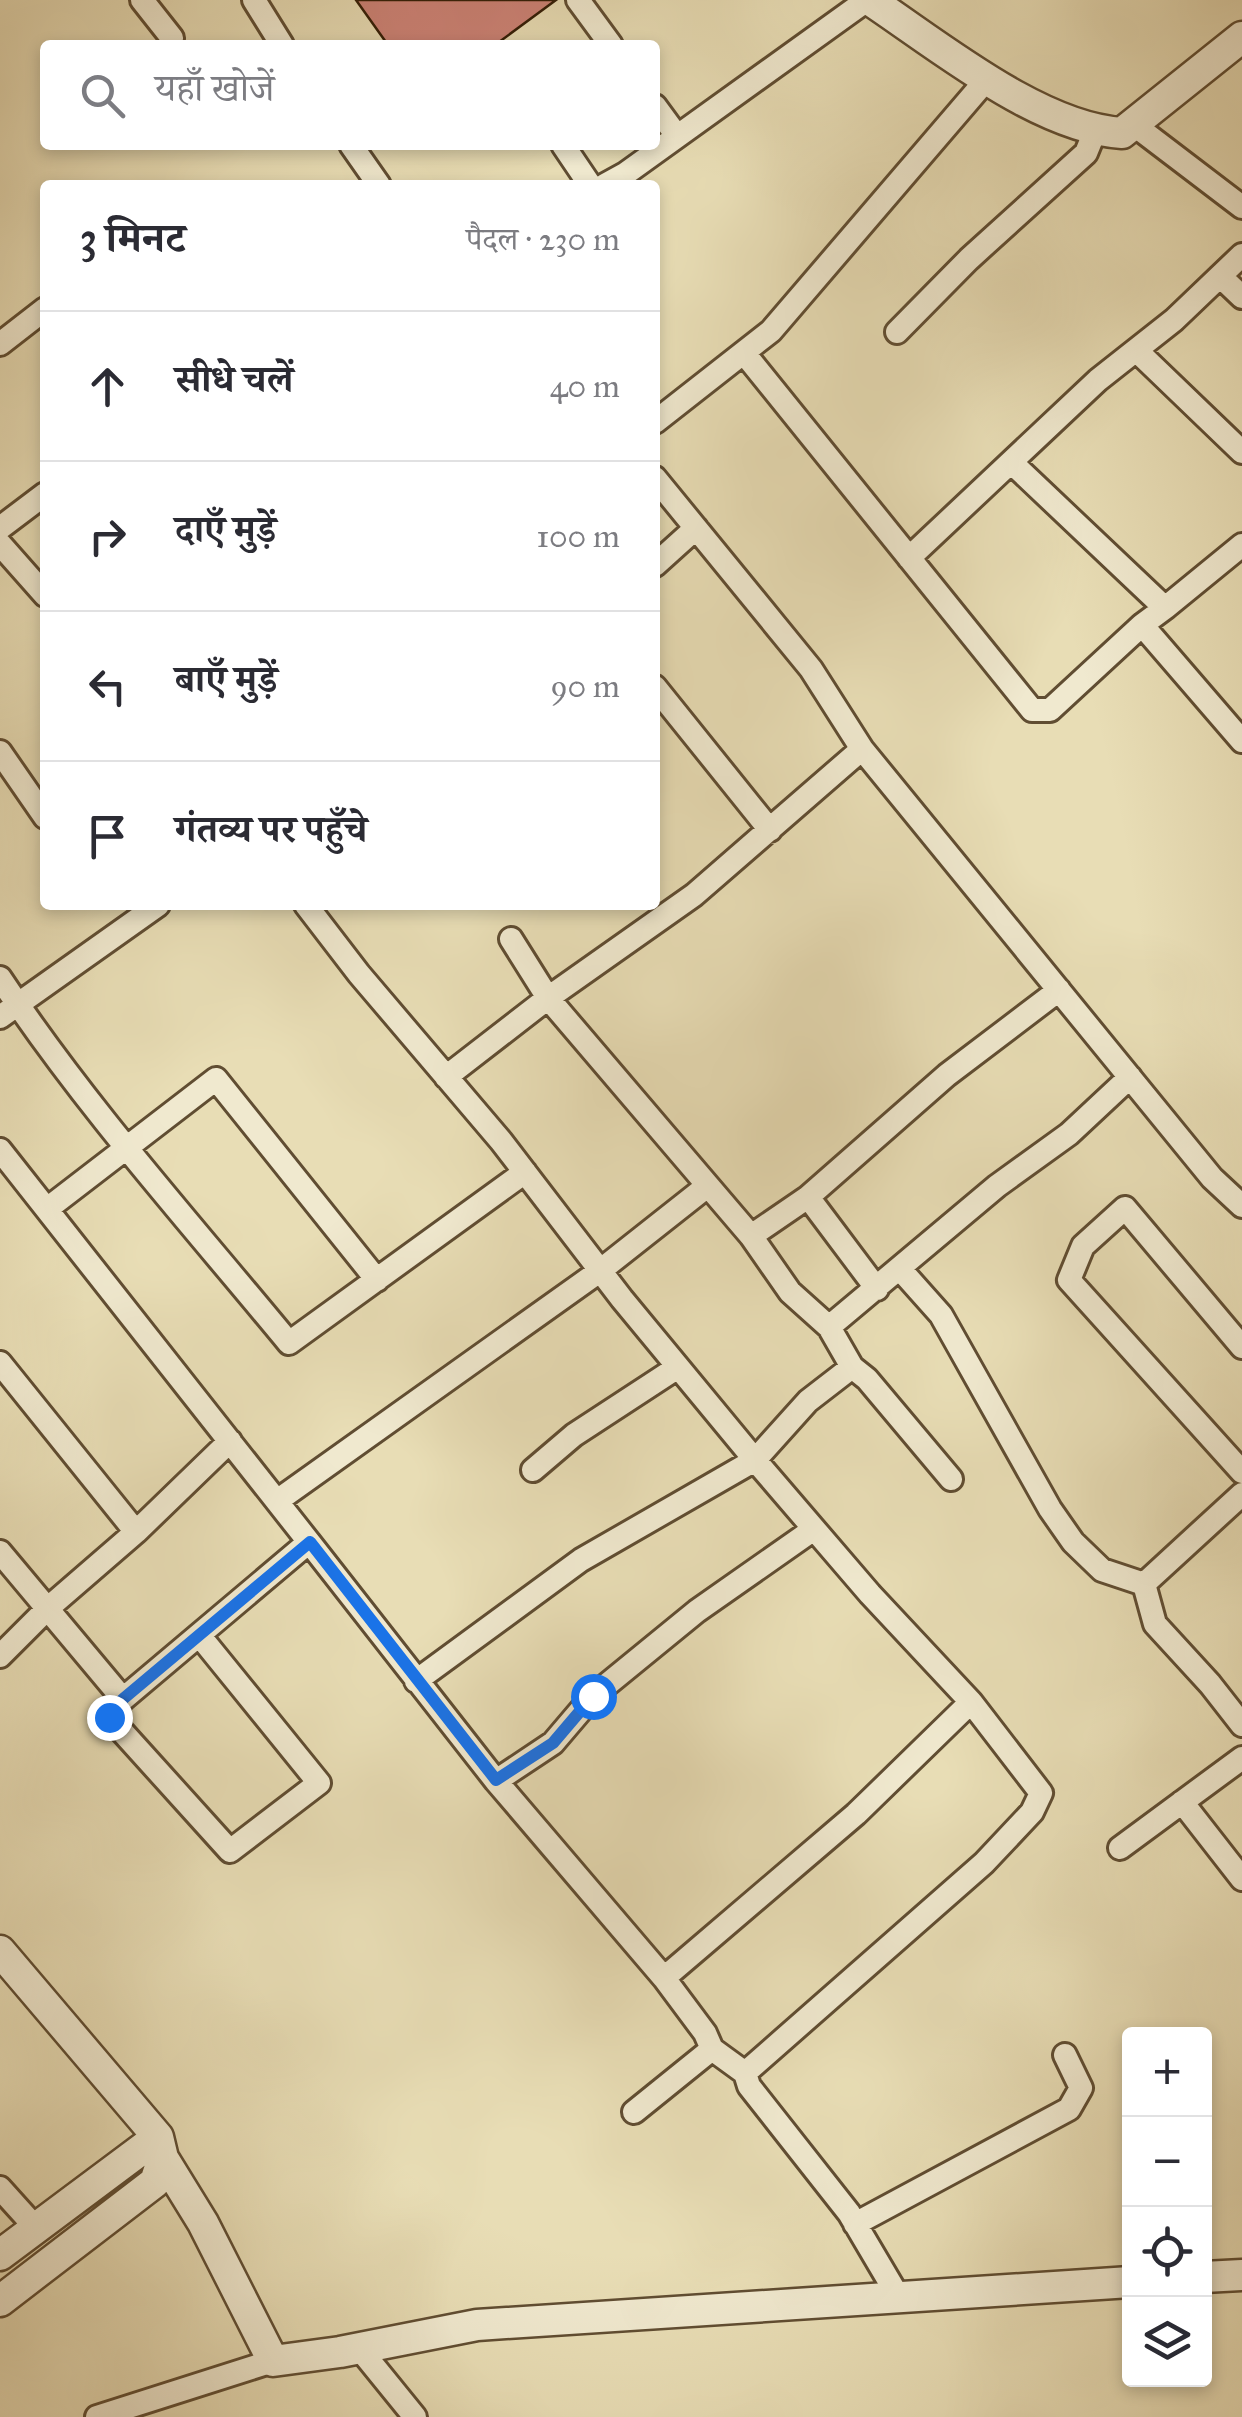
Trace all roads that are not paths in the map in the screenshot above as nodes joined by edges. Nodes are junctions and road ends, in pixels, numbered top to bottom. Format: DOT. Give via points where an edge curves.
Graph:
graph roads {
  1 [pos="142,0"];
  2 [pos="254,0"];
  3 [pos="578,0"];
  4 [pos="869,0"];
  5 [pos="1242,37"];
  6 [pos="172,38"];
  7 [pos="279,40"];
  8 [pos="607,40"];
  9 [pos="987,79"];
  10 [pos="660,113"];
  11 [pos="1133,124"];
  12 [pos="1095,131"];
  13 [pos="677,136"];
  14 [pos="660,148"];
  15 [pos="354,150"];
  16 [pos="566,150"];
  17 [pos="656,150"];
  18 [pos="376,180"];
  19 [pos="587,180"];
  20 [pos="612,180"];
  21 [pos="1242,207"];
  22 [pos="1242,255"];
  23 [pos="1220,276"];
  24 [pos="1242,297"];
  25 [pos="40,314"];
  26 [pos="897,332"];
  27 [pos="0,344"];
  28 [pos="1136,350"];
  29 [pos="744,352"];
  30 [pos="660,418"];
  31 [pos="1242,452"];
  32 [pos="1012,463"];
  33 [pos="660,484"];
  34 [pos="40,498"];
  35 [pos="0,528"];
  36 [pos="696,528"];
  37 [pos="0,544"];
  38 [pos="1242,545"];
  39 [pos="910,558"];
  40 [pos="660,561"];
  41 [pos="40,589"];
  42 [pos="1165,608"];
  43 [pos="1142,626"];
  44 [pos="660,693"];
  45 [pos="1242,741"];
  46 [pos="862,750"];
  47 [pos="0,752"];
  48 [pos="40,809"];
  49 [pos="770,830"];
  50 [pos="660,909"];
  51 [pos="151,910"];
  52 [pos="310,910"];
  53 [pos="659,910"];
  54 [pos="511,939"];
  55 [pos="0,978"];
  56 [pos="1059,990"];
  57 [pos="548,998"];
  58 [pos="9,1011"];
  59 [pos="446,1077"];
  60 [pos="1130,1077"];
  61 [pos="126,1147"];
  62 [pos="0,1150"];
  63 [pos="525,1172"];
  64 [pos="706,1187"];
  65 [pos="808,1197"];
  66 [pos="1242,1206"];
  67 [pos="46,1209"];
  68 [pos="750,1236"];
  69 [pos="900,1269"];
  70 [pos="600,1270"];
  71 [pos="378,1280"];
  72 [pos="878,1289"];
  73 [pos="829,1326"];
  74 [pos="1242,1347"];
  75 [pos="0,1363"];
  76 [pos="678,1367"];
  77 [pos="852,1367"];
  78 [pos="230,1441"];
  79 [pos="755,1460"];
  80 [pos="532,1470"];
  81 [pos="1242,1472"];
  82 [pos="951,1480"];
  83 [pos="277,1502"];
  84 [pos="1238,1509"];
  85 [pos="814,1529"];
  86 [pos="136,1532"];
  87 [pos="310,1542"];
  88 [pos="0,1552"];
  89 [pos="1144,1584"];
  90 [pos="47,1609"];
  91 [pos="199,1635"];
  92 [pos="0,1656"];
  93 [pos="416,1681"];
  94 [pos="123,1699"];
  95 [pos="972,1702"];
  96 [pos="1242,1725"];
  97 [pos="1242,1758"];
  98 [pos="496,1780"];
  99 [pos="1182,1802"];
  100 [pos="1120,1848"];
  101 [pos="1242,1880"];
  102 [pos="0,1951"];
  103 [pos="664,1978"];
  104 [pos="0,1983"];
  105 [pos="712,2049"];
  106 [pos="1065,2054"];
  107 [pos="745,2073"];
  108 [pos="634,2112"];
  109 [pos="155,2148"];
  110 [pos="0,2188"];
  111 [pos="855,2224"];
  112 [pos="36,2228"];
  113 [pos="0,2255"];
  114 [pos="1242,2275"];
  115 [pos="1212,2277"];
  116 [pos="1122,2282"];
  117 [pos="898,2296"];
  118 [pos="0,2301"];
  119 [pos="358,2348"];
  120 [pos="273,2361"];
  121 [pos="97,2417"];
  122 [pos="416,2417"];
  1 -- 6 [label="street"];
  2 -- 7 [label="street"];
  3 -- 8 [label="street"];
  4 -- 9 [label="street"];
  4 -- 13 [label="street"];
  5 -- 11 [label="street"];
  9 -- 12 [label="street"];
  9 -- 29 [label="street" via="771,331"];
  10 -- 13 [label="street"];
  11 -- 12 [label="street" via="1122,133"];
  11 -- 21 [label="street"];
  12 -- 26 [label="street" via="1086,152"];
  13 -- 14 [label="street"];
  15 -- 18 [label="street"];
  16 -- 19 [label="street"];
  17 -- 20 [label="street"];
  22 -- 23 [label="street"];
  23 -- 24 [label="street"];
  23 -- 28 [label="street"];
  25 -- 27 [label="street"];
  28 -- 31 [label="street"];
  28 -- 32 [label="street"];
  29 -- 30 [label="street"];
  29 -- 39 [label="street"];
  32 -- 39 [label="street"];
  32 -- 42 [label="street"];
  33 -- 36 [label="street"];
  34 -- 35 [label="street"];
  36 -- 40 [label="street"];
  36 -- 46 [label="street" via="811,669"];
  37 -- 41 [label="street"];
  38 -- 42 [label="street"];
  39 -- 43 [label="street" via="1032,710 1050,710"];
  42 -- 43 [label="street"];
  43 -- 45 [label="street"];
  44 -- 49 [label="street"];
  46 -- 49 [label="street"];
  46 -- 56 [label="street"];
  47 -- 48 [label="street"];
  49 -- 50 [label="street" via="694,895"];
  51 -- 58 [label="street"];
  52 -- 59 [label="street"];
  53 -- 57 [label="street"];
  54 -- 57 [label="street"];
  55 -- 58 [label="street"];
  56 -- 60 [label="street"];
  56 -- 65 [label="street" via="947,1075"];
  57 -- 59 [label="street"];
  57 -- 64 [label="street"];
  58 -- 61 [label="street"];
  59 -- 63 [label="street"];
  60 -- 66 [label="street"];
  60 -- 69 [label="street"];
  61 -- 67 [label="street"];
  61 -- 71 [label="street" via="289,1342"];
  61 -- 71 [label="street" via="216,1079"];
  62 -- 67 [label="street"];
  63 -- 70 [label="street"];
  63 -- 71 [label="street"];
  64 -- 68 [label="street"];
  64 -- 70 [label="street"];
  65 -- 68 [label="street"];
  65 -- 72 [label="street"];
  67 -- 78 [label="street"];
  68 -- 73 [label="street" via="790,1292"];
  69 -- 72 [label="street"];
  69 -- 89 [label="street" via="941,1314 1073,1542 1102,1570"];
  70 -- 76 [label="street"];
  70 -- 83 [label="street"];
  72 -- 73 [label="street"];
  73 -- 77 [label="street"];
  74 -- 81 [label="street" via="1125,1208 1083,1246 1069,1280"];
  75 -- 86 [label="street"];
  76 -- 79 [label="street"];
  76 -- 80 [label="street"];
  77 -- 79 [label="street" via="808,1401"];
  77 -- 82 [label="street"];
  78 -- 83 [label="street"];
  78 -- 86 [label="street"];
  79 -- 85 [label="street"];
  79 -- 93 [label="street" via="581,1560"];
  83 -- 87 [label="street"];
  84 -- 89 [label="street"];
  85 -- 95 [label="street"];
  85 -- 98 [label="street" via="696,1611 593,1696 553,1743"];
  86 -- 90 [label="street"];
  87 -- 91 [label="street"];
  87 -- 93 [label="street"];
  88 -- 90 [label="street"];
  89 -- 96 [label="street" via="1154,1624"];
  90 -- 92 [label="street"];
  90 -- 94 [label="street"];
  91 -- 94 [label="street"];
  91 -- 94 [label="street" via="319,1783 230,1852 109,1717"];
  93 -- 98 [label="street"];
  95 -- 103 [label="street" via="856,1814"];
  95 -- 107 [label="street" via="1041,1793 1032,1812"];
  97 -- 99 [label="street"];
  98 -- 103 [label="street"];
  99 -- 100 [label="street"];
  99 -- 101 [label="street"];
  102 -- 109 [label="street"];
  103 -- 105 [label="street"];
  104 -- 109 [label="street"];
  105 -- 107 [label="street"];
  105 -- 108 [label="street"];
  106 -- 111 [label="street" via="1082,2088 1069,2109"];
  107 -- 111 [label="street"];
  109 -- 112 [label="street"];
  109 -- 118 [label="street" via="155,2182"];
  109 -- 120 [label="street" via="203,2224"];
  110 -- 112 [label="street"];
  111 -- 117 [label="street"];
  112 -- 113 [label="street"];
  114 -- 115 [label="street"];
  116 -- 117 [label="street"];
  117 -- 119 [label="street" via="477,2325"];
  119 -- 120 [label="street"];
  119 -- 122 [label="street"];
  120 -- 121 [label="street"];
}
